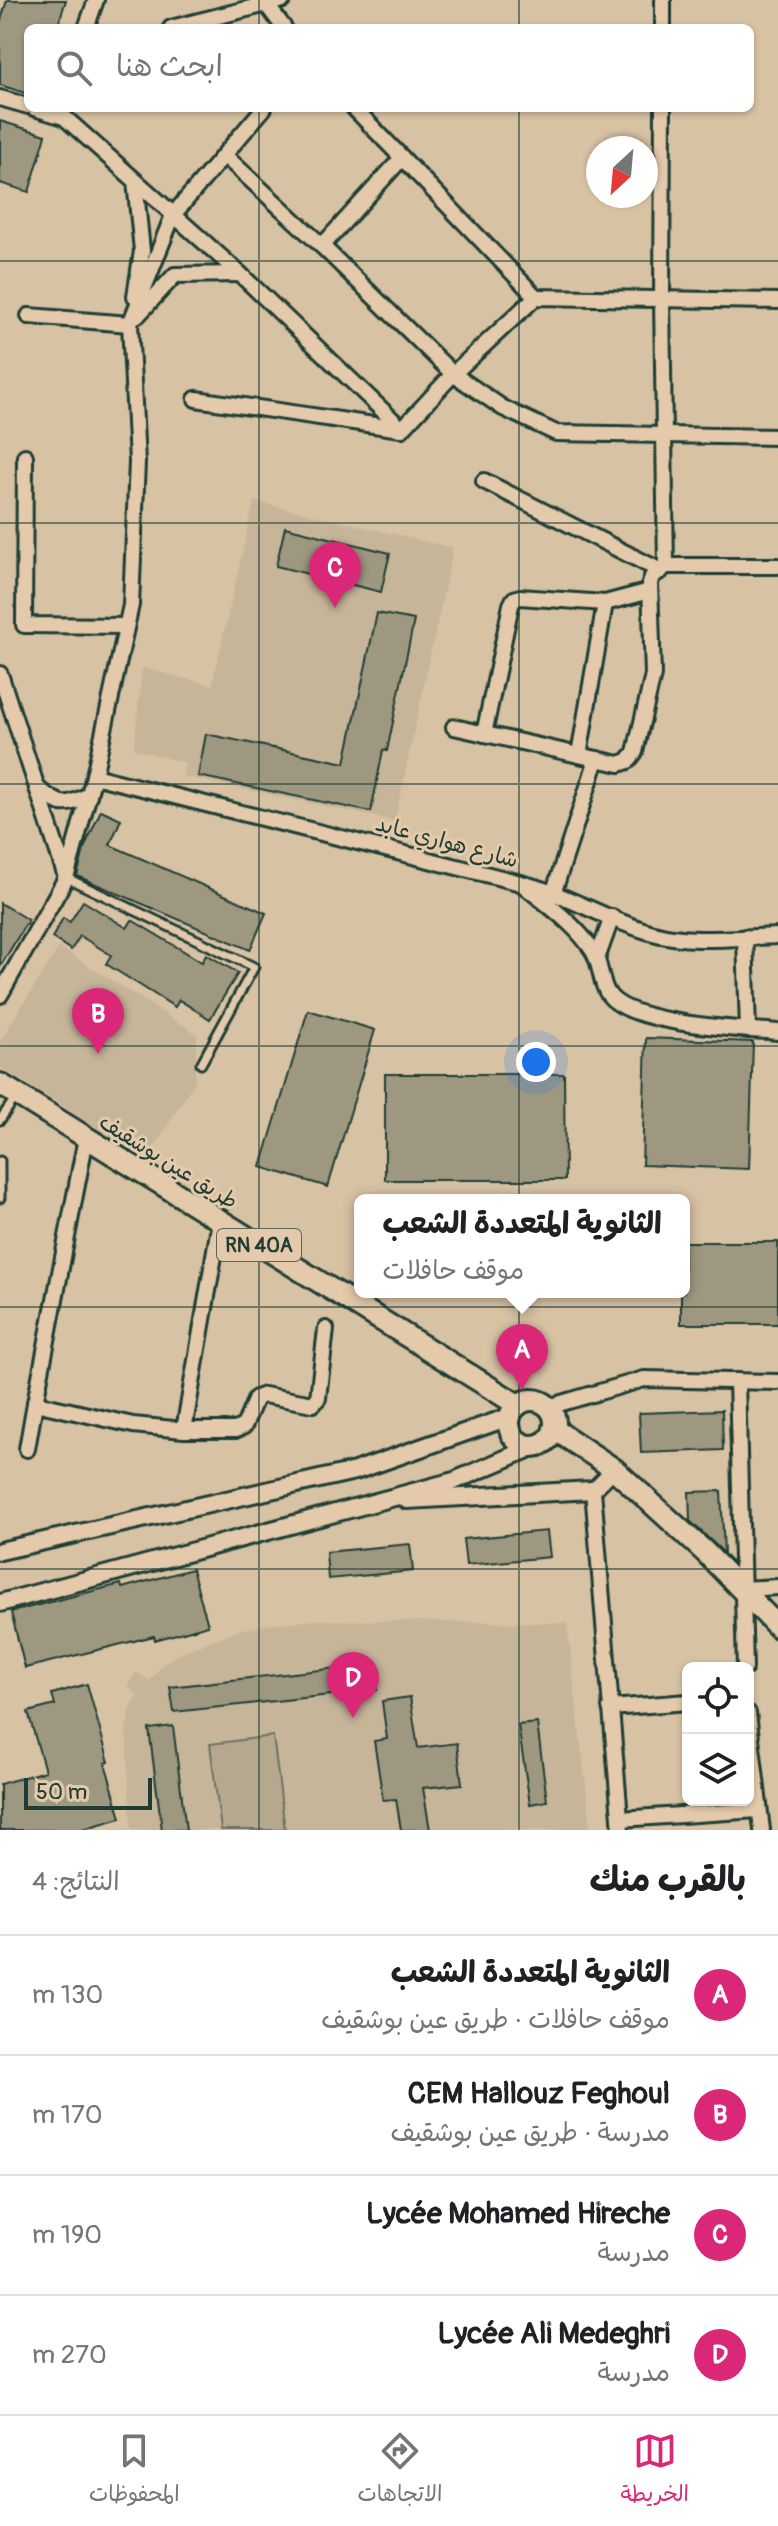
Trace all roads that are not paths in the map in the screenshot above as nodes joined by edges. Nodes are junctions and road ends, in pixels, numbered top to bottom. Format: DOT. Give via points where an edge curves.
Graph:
graph roads {
  1 [pos="96,0"];
  2 [pos="283,0"];
  3 [pos="663,0"];
  4 [pos="267,5"];
  5 [pos="87,24"];
  6 [pos="188,24"];
  7 [pos="281,24"];
  8 [pos="663,24"];
  9 [pos="0,98"];
  10 [pos="24,105"];
  11 [pos="261,112"];
  12 [pos="358,112"];
  13 [pos="663,112"];
  14 [pos="65,113"];
  15 [pos="224,155"];
  16 [pos="402,158"];
  17 [pos="135,181"];
  18 [pos="173,215"];
  19 [pos="322,246"];
  20 [pos="240,274"];
  21 [pos="536,297"];
  22 [pos="662,300"];
  23 [pos="778,301"];
  24 [pos="29,316"];
  25 [pos="130,324"];
  26 [pos="453,374"];
  27 [pos="196,399"];
  28 [pos="402,429"];
  29 [pos="665,437"];
  30 [pos="778,437"];
  31 [pos="25,456"];
  32 [pos="484,481"];
  33 [pos="778,566"];
  34 [pos="663,568"];
  35 [pos="650,591"];
  36 [pos="605,603"];
  37 [pos="126,626"];
  38 [pos="0,674"];
  39 [pos="454,727"];
  40 [pos="484,734"];
  41 [pos="579,755"];
  42 [pos="597,759"];
  43 [pos="94,776"];
  44 [pos="37,788"];
  45 [pos="89,795"];
  46 [pos="66,878"];
  47 [pos="521,883"];
  48 [pos="554,891"];
  49 [pos="612,917"];
  50 [pos="778,936"];
  51 [pos="745,937"];
  52 [pos="597,959"];
  53 [pos="0,995"];
  54 [pos="748,1030"];
  55 [pos="778,1032"];
  56 [pos="201,1064"];
  57 [pos="9,1090"];
  58 [pos="0,1120"];
  59 [pos="86,1138"];
  60 [pos="0,1161"];
  61 [pos="0,1198"];
  62 [pos="220,1221"];
  63 [pos="326,1329"];
  64 [pos="737,1381"];
  65 [pos="778,1382"];
  66 [pos="35,1403"];
  67 [pos="548,1407"];
  68 [pos="514,1411"];
  69 [pos="554,1429"];
  70 [pos="184,1430"];
  71 [pos="533,1447"];
  72 [pos="27,1449"];
  73 [pos="614,1469"];
  74 [pos="593,1490"];
  75 [pos="374,1502"];
  76 [pos="0,1551"];
  77 [pos="778,1587"];
  78 [pos="742,1589"];
  79 [pos="0,1603"];
  80 [pos="778,1627"];
  81 [pos="745,1662"];
  82 [pos="682,1702"];
  83 [pos="610,1708"];
  84 [pos="750,1734"];
  85 [pos="758,1810"];
  86 [pos="621,1824"];
  87 [pos="762,1830"];
  1 -- 5 [label="street"];
  2 -- 4 [label="street"];
  3 -- 8 [label="street"];
  4 -- 6 [label="street"];
  4 -- 7 [label="street"];
  9 -- 10 [label="street"];
  11 -- 15 [label="street"];
  12 -- 16 [label="street"];
  13 -- 22 [label="street"];
  14 -- 17 [label="street"];
  15 -- 18 [label="street"];
  15 -- 19 [label="street"];
  16 -- 19 [label="street"];
  16 -- 21 [label="street"];
  17 -- 18 [label="street"];
  17 -- 25 [label="street" via="142,251"];
  18 -- 20 [label="street"];
  18 -- 25 [label="street"];
  19 -- 26 [label="street"];
  20 -- 25 [label="street" via="175,275"];
  20 -- 28 [label="street"];
  21 -- 22 [label="street"];
  21 -- 26 [label="street"];
  22 -- 23 [label="street"];
  22 -- 29 [label="street"];
  24 -- 25 [label="street"];
  25 -- 37 [label="street" via="137,462"];
  26 -- 28 [label="street"];
  26 -- 29 [label="street" via="503,408 556,433"];
  27 -- 28 [label="street"];
  29 -- 30 [label="street"];
  29 -- 34 [label="street"];
  31 -- 37 [label="street" via="24,625"];
  32 -- 34 [label="street"];
  33 -- 34 [label="street"];
  34 -- 35 [label="street" via="652,577"];
  35 -- 36 [label="street"];
  35 -- 42 [label="street" via="653,675 635,752 619,764"];
  36 -- 40 [label="street" via="514,599"];
  36 -- 41 [label="street"];
  37 -- 43 [label="street"];
  38 -- 44 [label="street"];
  39 -- 40 [label="street"];
  40 -- 41 [label="street"];
  41 -- 42 [label="street"];
  42 -- 48 [label="street"];
  43 -- 45 [label="street"];
  43 -- 47 [label="street, شارع هواري عابد"];
  44 -- 45 [label="street" via="56,802 70,804"];
  44 -- 46 [label="street"];
  45 -- 46 [label="street"];
  46 -- 53 [label="street"];
  46 -- 56 [label="lane" via="254,967"];
  47 -- 48 [label="street"];
  47 -- 52 [label="street, شارع هواري عابد" via="568,923"];
  48 -- 49 [label="street"];
  49 -- 51 [label="street" via="656,934"];
  49 -- 52 [label="street"];
  50 -- 51 [label="street"];
  51 -- 54 [label="street"];
  52 -- 54 [label="street, شارع هواري عابد" via="607,993 619,1003 681,1024"];
  54 -- 55 [label="street, شارع هواري عابد"];
  57 -- 58 [label="lane"];
  57 -- 59 [label="main road, طريق عين بوشقيف / RN 40A"];
  59 -- 62 [label="main road, طريق عين بوشقيف / RN 40A"];
  59 -- 66 [label="street"];
  60 -- 61 [label="lane"];
  62 -- 68 [label="main road, طريق عين بوشقيف / RN 40A"];
  62 -- 70 [label="street"];
  63 -- 70 [label="street" via="313,1404 264,1395 256,1398 244,1426 235,1430"];
  64 -- 65 [label="street"];
  64 -- 67 [label="street" via="644,1379"];
  64 -- 78 [label="street"];
  66 -- 70 [label="street" via="133,1425"];
  66 -- 72 [label="street"];
  67 -- 68 [label="main road, RN 40A" via="534,1400"];
  67 -- 69 [label="main road"];
  68 -- 71 [label="main road, RN 40A" via="509,1425 515,1439"];
  68 -- 76 [label="street" via="355,1471"];
  69 -- 71 [label="main road" via="545,1442"];
  69 -- 73 [label="main road"];
  71 -- 75 [label="street" via="454,1481"];
  73 -- 74 [label="street"];
  73 -- 78 [label="main road"];
  74 -- 75 [label="street"];
  74 -- 83 [label="street"];
  75 -- 79 [label="street"];
  77 -- 78 [label="street"];
  78 -- 80 [label="main road"];
  78 -- 81 [label="street"];
  82 -- 83 [label="street"];
  83 -- 86 [label="street"];
  84 -- 85 [label="street"];
  85 -- 86 [label="street"];
  85 -- 87 [label="street"];
}
